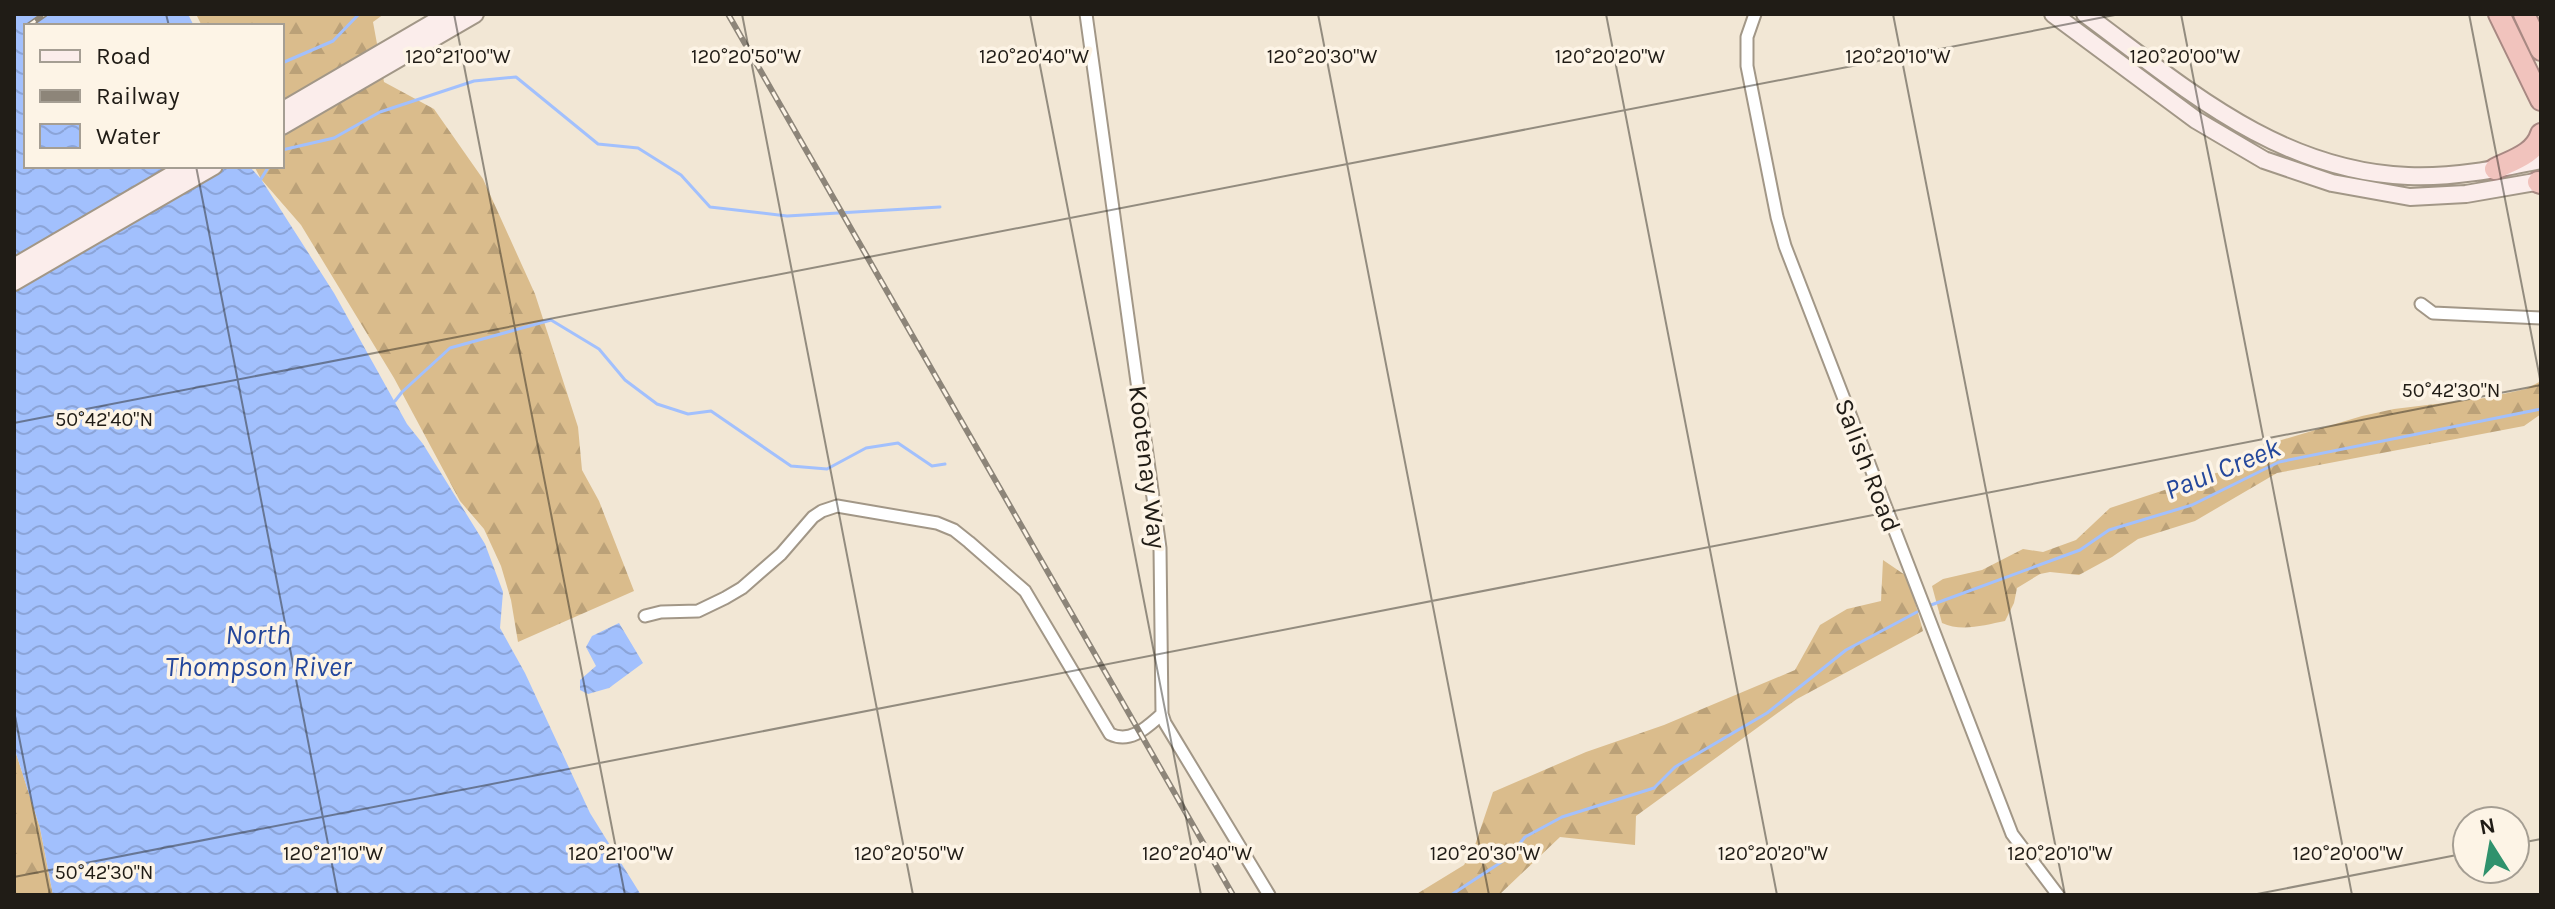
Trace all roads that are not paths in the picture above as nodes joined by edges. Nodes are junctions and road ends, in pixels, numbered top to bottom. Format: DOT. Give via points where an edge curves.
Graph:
graph roads {
  1 [pos="448,14"];
  2 [pos="475,14"];
  3 [pos="1086,14"];
  4 [pos="1755,14"];
  5 [pos="2053,14"];
  6 [pos="2499,14"];
  7 [pos="2524,14"];
  8 [pos="2089,15"];
  9 [pos="418,39"];
  10 [pos="2541,50"];
  11 [pos="2540,102"];
  12 [pos="284,110"];
  13 [pos="284,125"];
  14 [pos="2541,134"];
  15 [pos="2541,160"];
  16 [pos="184,168"];
  17 [pos="211,168"];
  18 [pos="2495,169"];
  19 [pos="2540,182"];
  20 [pos="14,267"];
  21 [pos="14,282"];
  22 [pos="2421,304"];
  23 [pos="2541,318"];
  24 [pos="645,616"];
  25 [pos="1162,714"];
  26 [pos="1269,895"];
  27 [pos="2058,895"];
  1 -- 9 [label="main road"];
  2 -- 9 [label="main road"];
  3 -- 25 [label="street, Kootenay Way" via="1160,548"];
  4 -- 27 [label="street, Salish Road" via="1747,37 1747,66 1785,246 2012,834"];
  5 -- 19 [label="main road" via="2196,120 2264,160 2332,183 2410,197"];
  6 -- 11 [label="highway"];
  7 -- 10 [label="highway"];
  8 -- 18 [label="main road" via="2211,108 2281,147 2377,174 2409,177"];
  9 -- 12 [label="main road"];
  9 -- 13 [label="main road"];
  14 -- 18 [label="highway" via="2530,152"];
  15 -- 18 [label="main road"];
  16 -- 20 [label="main road"];
  17 -- 21 [label="main road"];
  22 -- 23 [label="street" via="2433,313"];
  24 -- 25 [label="street" via="698,611 742,588 822,511 837,506 921,519 954,530 1025,591 1110,734 1131,737"];
  25 -- 26 [label="street, Kootenay Way"];
}
